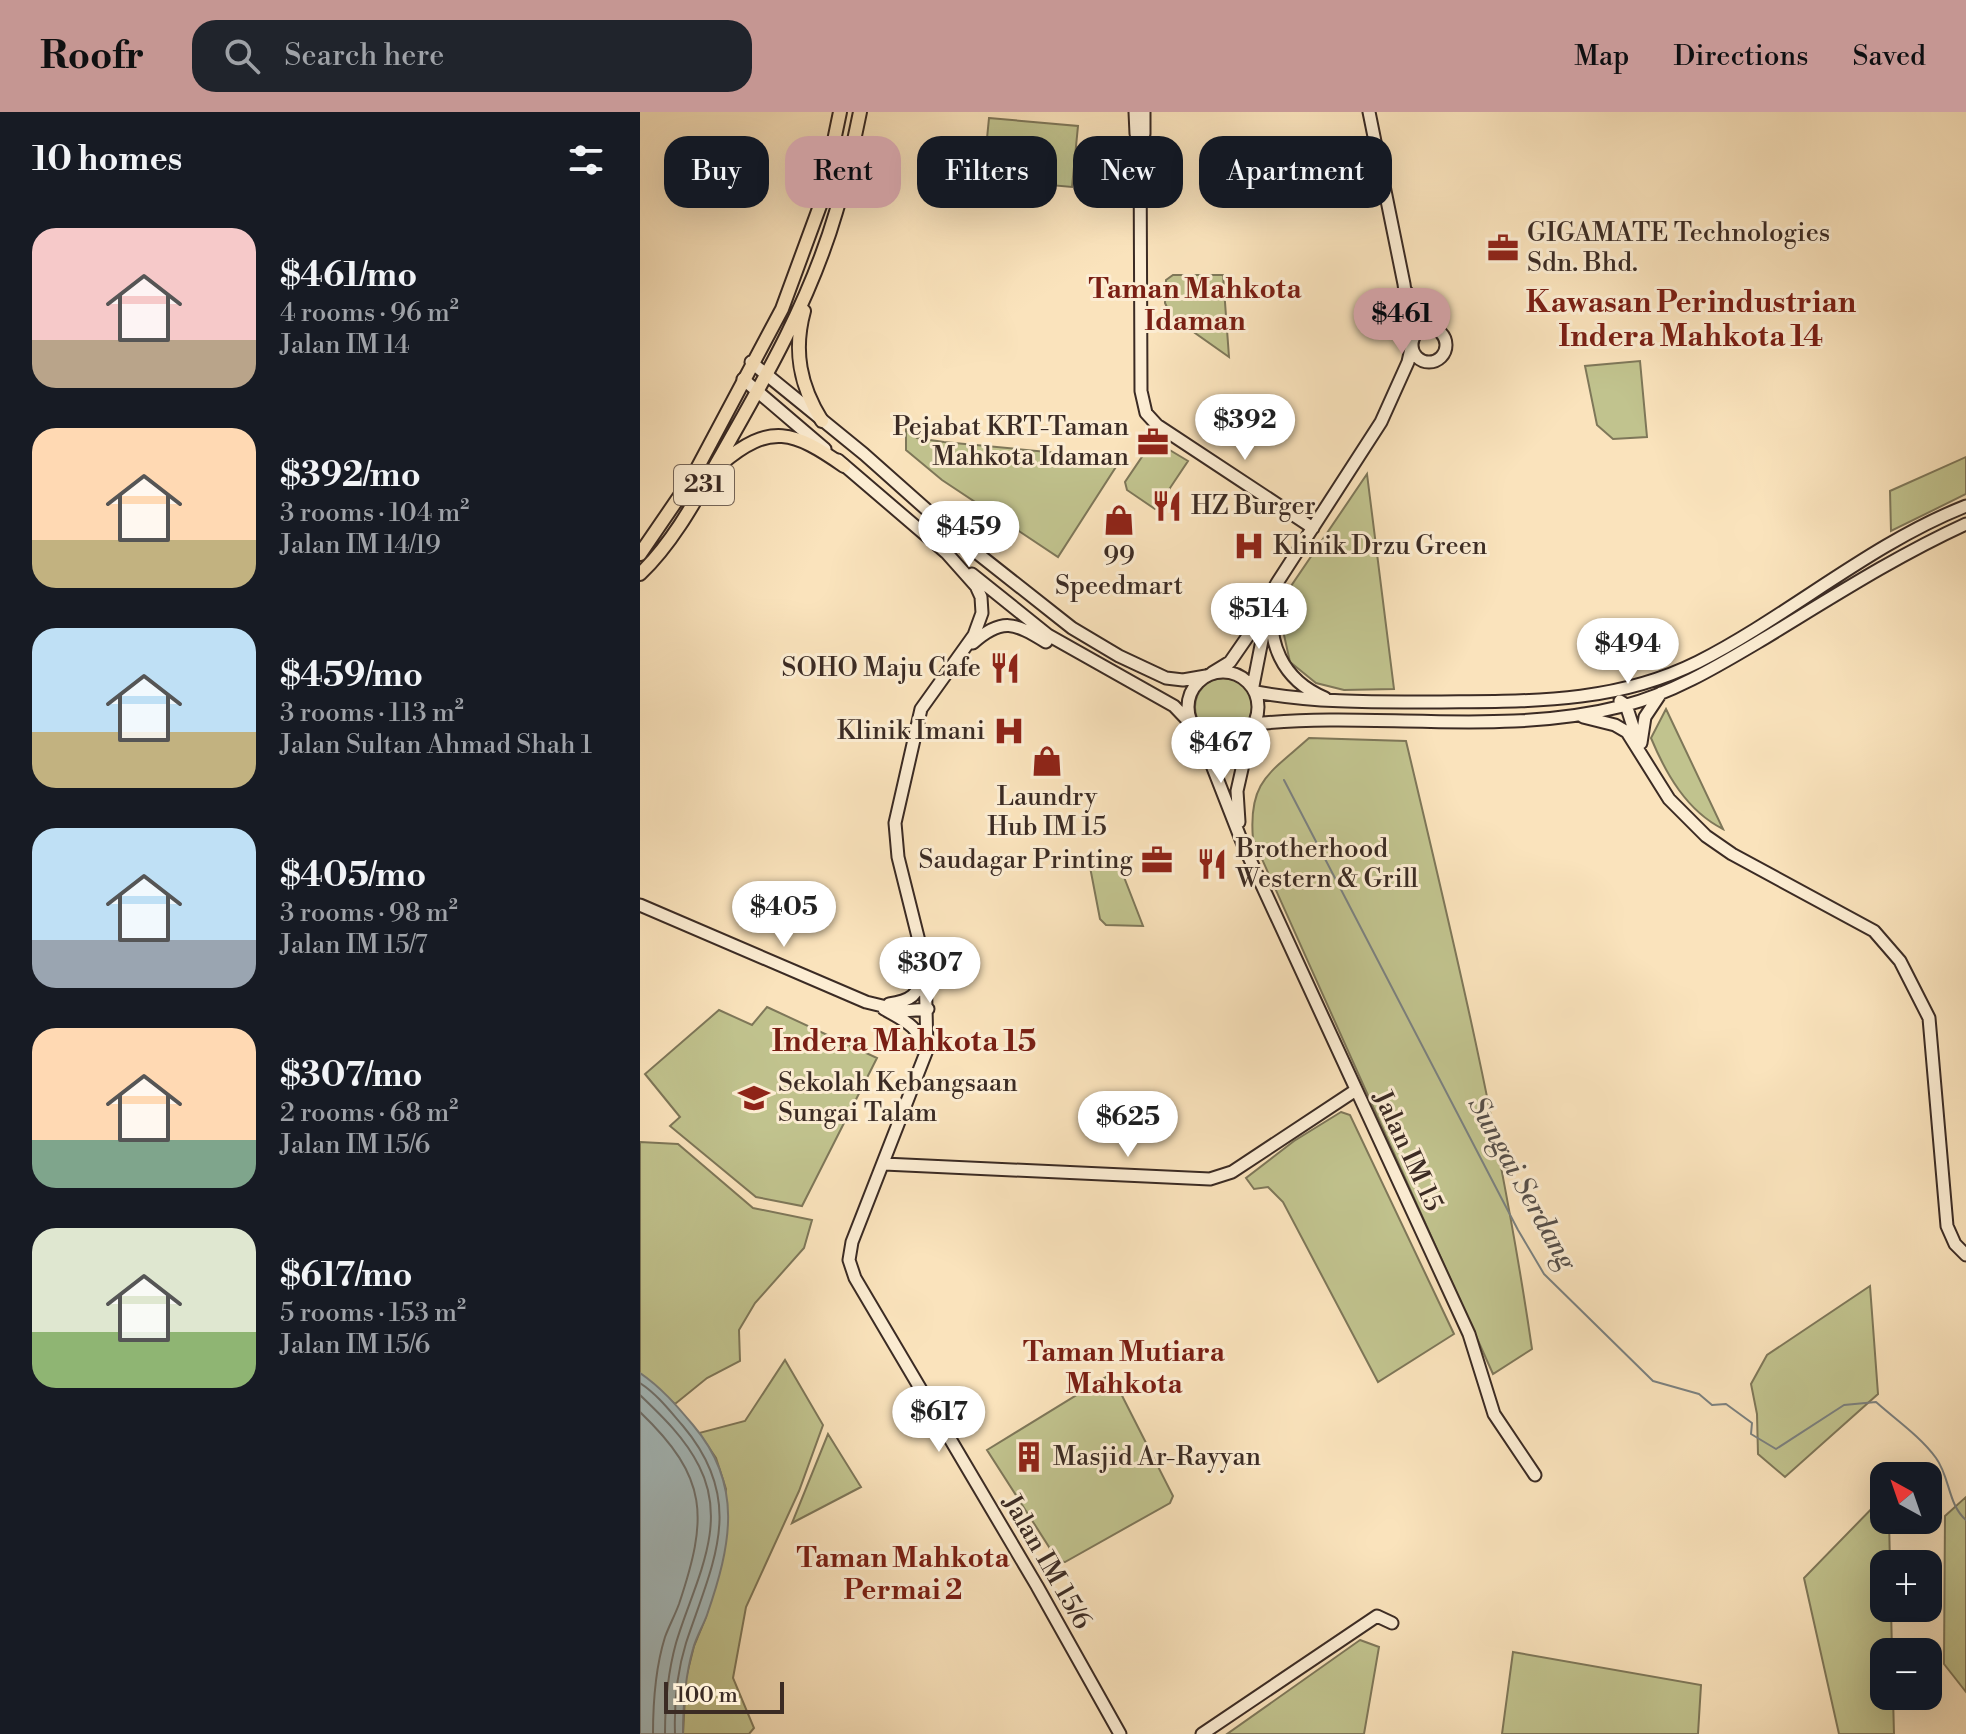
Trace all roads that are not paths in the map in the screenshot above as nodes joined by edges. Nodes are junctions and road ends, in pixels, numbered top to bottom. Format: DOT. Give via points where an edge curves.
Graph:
graph roads {
  1 [pos="840,112"];
  2 [pos="860,112"];
  3 [pos="1135,112"];
  4 [pos="1144,112"];
  5 [pos="1369,112"];
  6 [pos="1139,136"];
  7 [pos="1141,136"];
  8 [pos="1140,208"];
  9 [pos="1404,284"];
  10 [pos="805,296"];
  11 [pos="1436,329"];
  12 [pos="1412,344"];
  13 [pos="1436,360"];
  14 [pos="751,362"];
  15 [pos="766,375"];
  16 [pos="743,379"];
  17 [pos="758,390"];
  18 [pos="1397,391"];
  19 [pos="822,421"];
  20 [pos="844,466"];
  21 [pos="712,472"];
  22 [pos="1966,506"];
  23 [pos="1966,524"];
  24 [pos="1313,528"];
  25 [pos="944,550"];
  26 [pos="640,554"];
  27 [pos="640,574"];
  28 [pos="1277,583"];
  29 [pos="1270,596"];
  30 [pos="961,654"];
  31 [pos="1100,667"];
  32 [pos="1209,675"];
  33 [pos="1254,689"];
  34 [pos="1661,693"];
  35 [pos="1589,696"];
  36 [pos="1338,702"];
  37 [pos="1626,705"];
  38 [pos="1579,716"];
  39 [pos="1253,726"];
  40 [pos="1196,730"];
  41 [pos="1641,751"];
  42 [pos="1242,842"];
  43 [pos="640,905"];
  44 [pos="921,950"];
  45 [pos="877,1005"];
  46 [pos="928,1009"];
  47 [pos="917,1081"];
  48 [pos="1356,1090"];
  49 [pos="884,1164"];
  50 [pos="1966,1255"];
  51 [pos="1535,1475"];
  52 [pos="1392,1623"];
  53 [pos="1120,1734"];
  54 [pos="1202,1734"];
  1 -- 14 [label="main road, 231" via="807,248 782,309"];
  2 -- 10 [label="main road, 231" via="836,214"];
  3 -- 6 [label="street"];
  4 -- 7 [label="street"];
  5 -- 9 [label="street"];
  8 -- 24 [label="street" via="1144,408 1157,425"];
  9 -- 11 [label="street" via="1418,314"];
  9 -- 12 [label="street"];
  10 -- 15 [label="main road, 231"];
  10 -- 19 [label="main road" via="799,366"];
  11 -- 12 [label="street" via="1420,330"];
  11 -- 13 [label="street" via="1446,347"];
  12 -- 13 [label="street" via="1420,358"];
  12 -- 18 [label="street"];
  13 -- 18 [label="street" via="1415,368"];
  14 -- 15 [label="street"];
  14 -- 16 [label="main road, 231"];
  15 -- 17 [label="main road, 231"];
  15 -- 19 [label="street"];
  16 -- 17 [label="street"];
  16 -- 26 [label="main road, 231" via="692,478"];
  17 -- 20 [label="street"];
  17 -- 21 [label="main road, 231"];
  18 -- 24 [label="street"];
  19 -- 32 [label="street" via="1072,628 1166,678"];
  20 -- 21 [label="main road" via="811,444 780,434 743,445"];
  20 -- 25 [label="street"];
  21 -- 27 [label="main road, 231"];
  22 -- 35 [label="street" via="1925,525 1701,660 1648,684"];
  23 -- 34 [label="street"];
  24 -- 28 [label="street"];
  25 -- 30 [label="street, Jalan IM 15/6" via="976,586 983,605 980,623"];
  25 -- 31 [label="street" via="1048,635"];
  28 -- 29 [label="street"];
  28 -- 36 [label="street" via="1271,627 1277,653 1301,686"];
  29 -- 32 [label="street" via="1237,654"];
  29 -- 33 [label="street"];
  30 -- 31 [label="street, Jalan IM 15/6" via="991,629 1010,624"];
  30 -- 44 [label="street, Jalan IM 15/6" via="921,709 895,823"];
  31 -- 40 [label="street" via="1174,706"];
  32 -- 33 [label="street" via="1238,674"];
  32 -- 40 [label="street" via="1196,684 1188,701"];
  33 -- 36 [label="street" via="1303,701"];
  33 -- 39 [label="street" via="1259,705"];
  34 -- 37 [label="street"];
  34 -- 41 [label="street" via="1645,717"];
  35 -- 36 [label="street"];
  35 -- 37 [label="street" via="1611,697"];
  37 -- 38 [label="street"];
  37 -- 41 [label="street"];
  38 -- 39 [label="street" via="1448,724 1296,720"];
  38 -- 41 [label="street" via="1615,725"];
  39 -- 40 [label="street" via="1229,742 1209,739"];
  39 -- 42 [label="street, Jalan IM 15" via="1237,791"];
  40 -- 42 [label="street, Jalan IM 15"];
  41 -- 50 [label="street" via="1669,799 1706,836 1874,931 1900,961 1929,1018 1947,1226"];
  42 -- 48 [label="street, Jalan IM 15"];
  43 -- 45 [label="street"];
  44 -- 45 [label="street" via="919,991 908,1000"];
  44 -- 46 [label="street, Jalan IM 15/6"];
  45 -- 46 [label="street"];
  45 -- 47 [label="street" via="920,1034"];
  46 -- 47 [label="street, Jalan IM 15/6" via="927,1050"];
  47 -- 49 [label="street, Jalan IM 15/6"];
  48 -- 49 [label="street" via="1232,1172 1210,1179"];
  48 -- 51 [label="street, Jalan IM 15" via="1469,1334 1494,1414"];
  49 -- 53 [label="street, Jalan IM 15/6" via="852,1242 852,1272"];
  52 -- 54 [label="street" via="1377,1616"];
}
